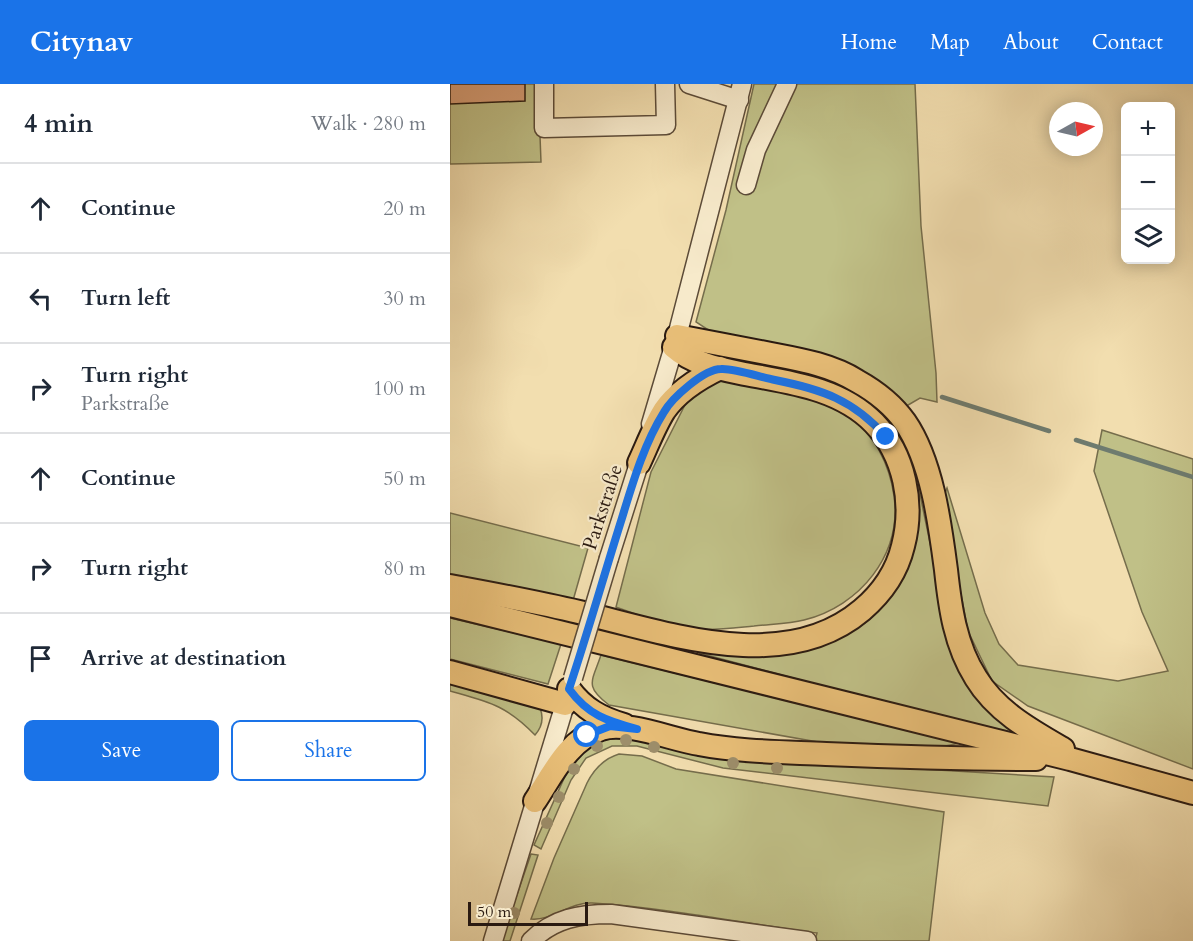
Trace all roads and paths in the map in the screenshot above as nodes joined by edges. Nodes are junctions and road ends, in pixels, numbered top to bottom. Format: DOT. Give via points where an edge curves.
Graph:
graph roads {
  1 [pos="544,84"];
  2 [pos="665,84"];
  3 [pos="689,84"];
  4 [pos="787,84"];
  5 [pos="741,92"];
  6 [pos="746,185"];
  7 [pos="675,341"];
  8 [pos="720,369"];
  9 [pos="639,463"];
  10 [pos="450,586"];
  11 [pos="450,605"];
  12 [pos="450,672"];
  13 [pos="569,690"];
  14 [pos="637,729"];
  15 [pos="1079,761"];
  16 [pos="1193,793"];
  17 [pos="535,801"];
  18 [pos="493,941"];
  19 [pos="531,941"];
  20 [pos="807,941"];
  1 -- 2 [label="street" via="544,128 666,125"];
  3 -- 5 [label="street"];
  4 -- 6 [label="street" via="756,150"];
  5 -- 7 [label="street, Parkstraße"];
  7 -- 8 [label="main road" via="686,358"];
  7 -- 9 [label="street, Parkstraße"];
  7 -- 15 [label="main road" via="828,367 856,380 884,400 905,423 932,488 955,627 966,661 993,700 1013,718"];
  8 -- 9 [label="main road" via="700,378 664,411"];
  8 -- 10 [label="main road" via="807,386 832,395 872,421 886,437 904,478 908,529 890,579 873,601 837,628 809,639 747,645 689,638"];
  9 -- 13 [label="street, Parkstraße, bridge"];
  11 -- 15 [label="main road"];
  12 -- 13 [label="main road"];
  13 -- 14 [label="main road" via="588,710"];
  13 -- 17 [label="street, Parkstraße"];
  14 -- 15 [label="main road" via="700,745 780,752"];
  14 -- 17 [label="main road" via="610,726 587,735 569,749"];
  15 -- 16 [label="main road"];
  17 -- 18 [label="street, Parkstraße"];
  19 -- 20 [label="street" via="540,932 585,914 611,914"];
}
